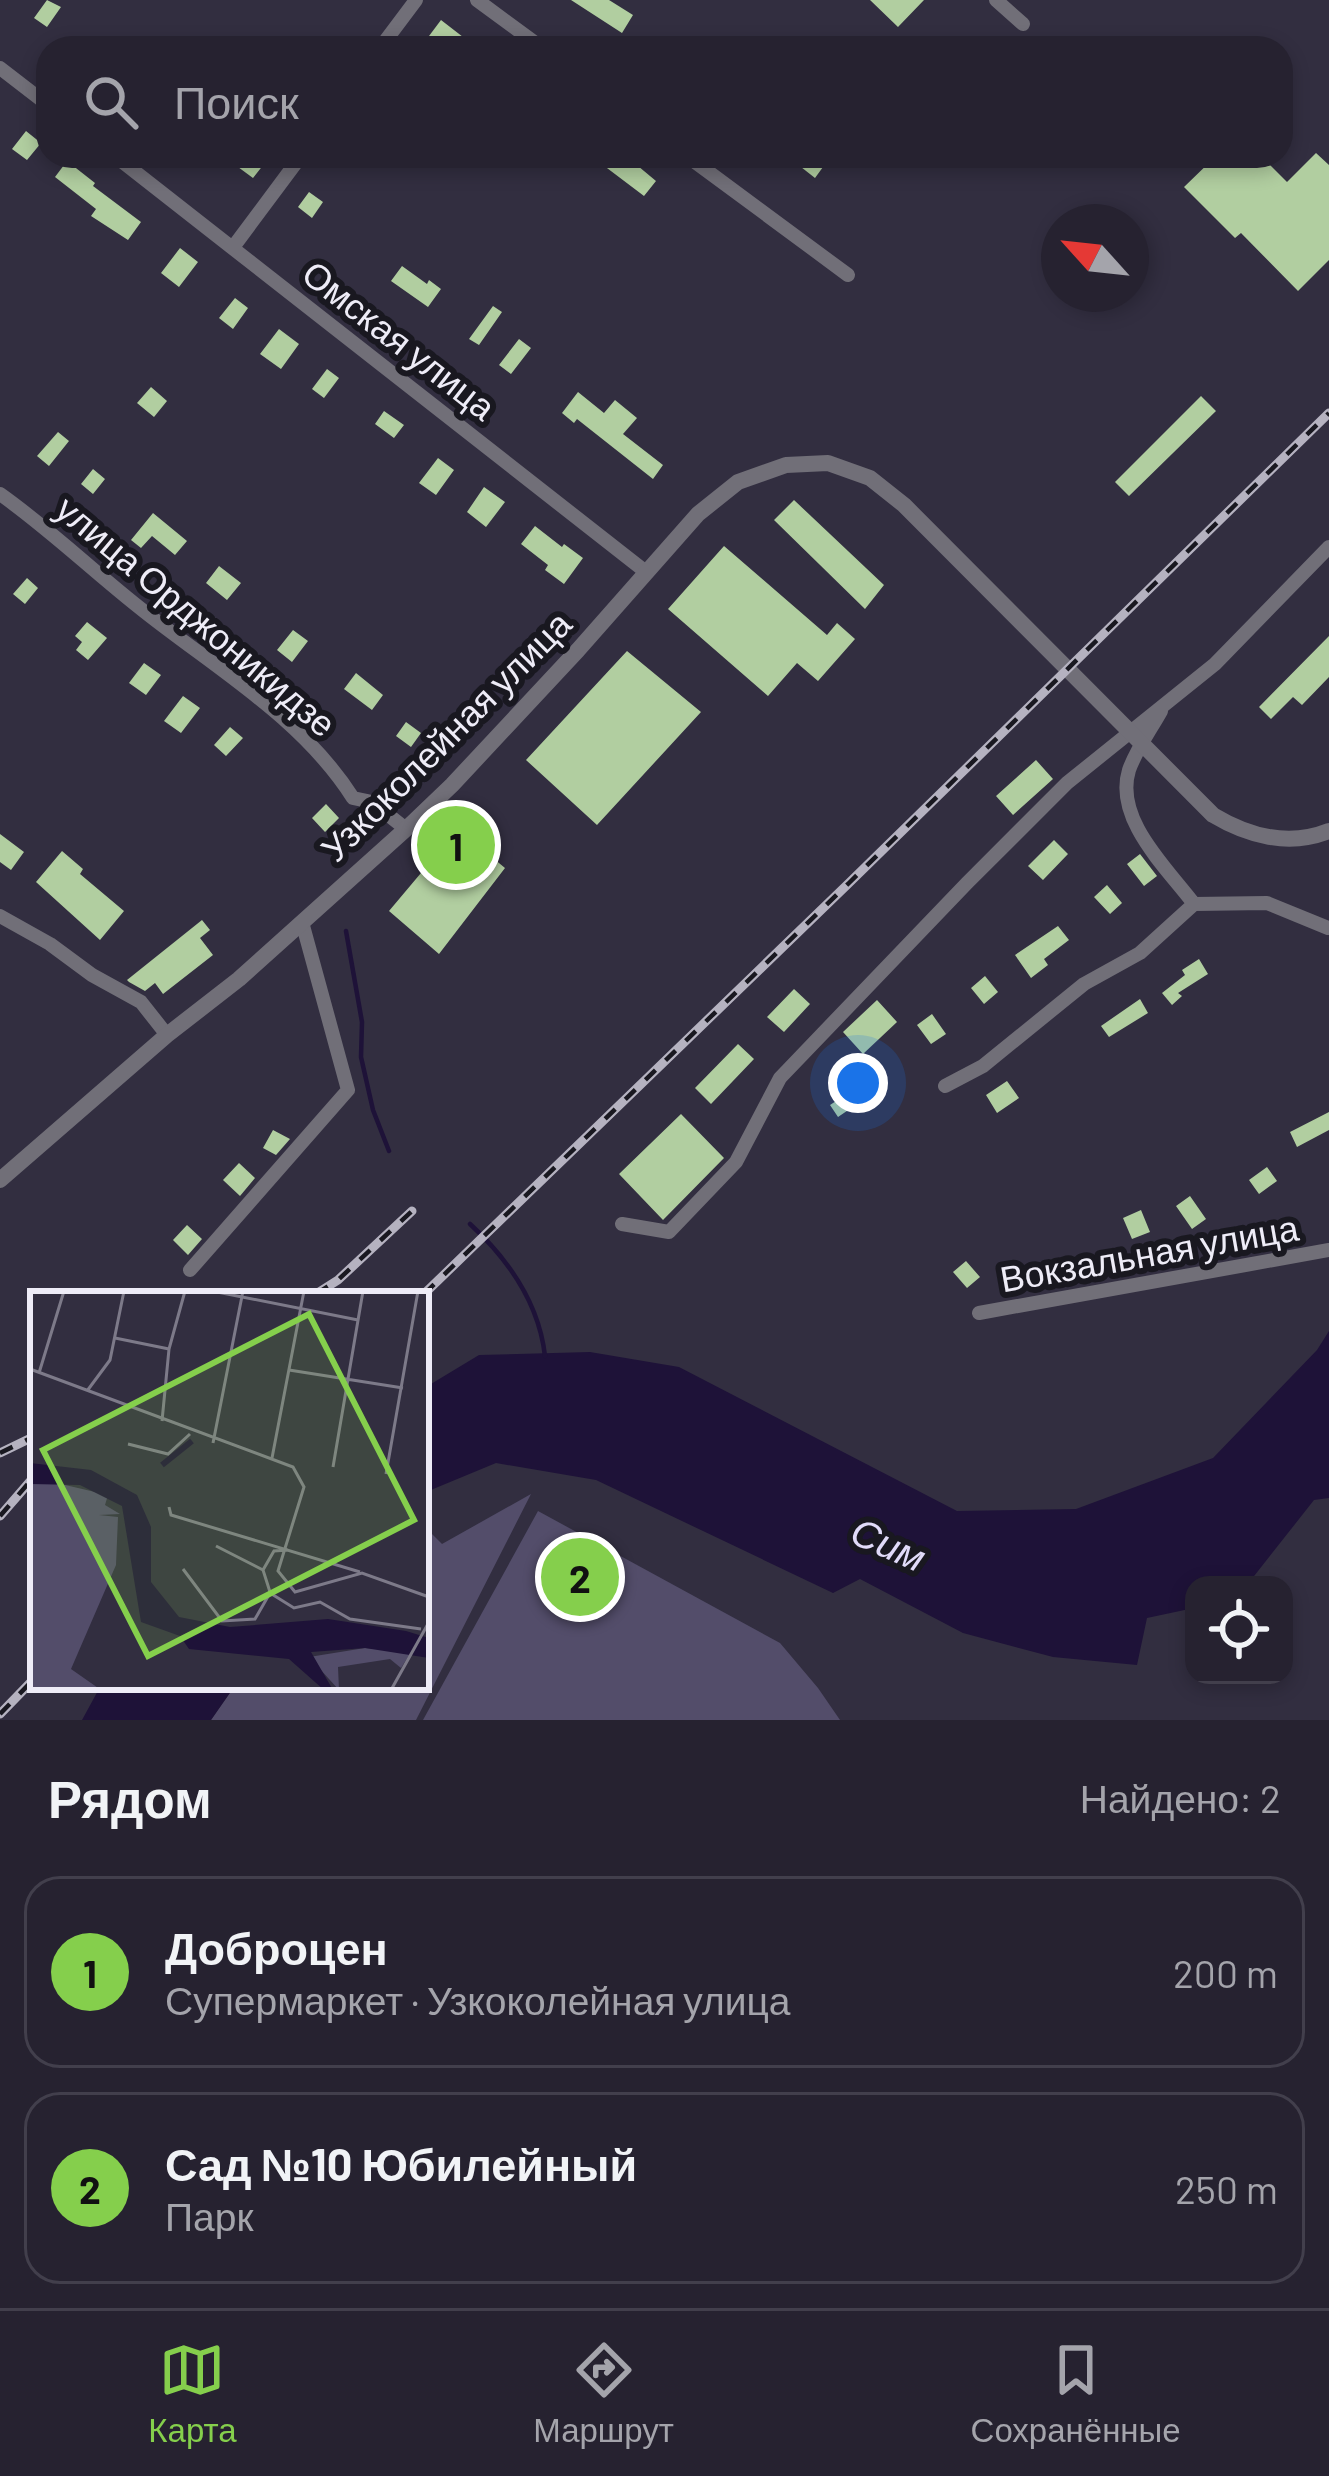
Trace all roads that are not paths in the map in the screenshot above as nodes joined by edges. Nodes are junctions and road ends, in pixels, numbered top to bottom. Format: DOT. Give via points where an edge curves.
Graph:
graph roads {
  1 [pos="416,0"];
  2 [pos="477,0"];
  3 [pos="996,0"];
  4 [pos="1023,24"];
  5 [pos="389,36"];
  6 [pos="526,36"];
  7 [pos="0,68"];
  8 [pos="36,96"];
  9 [pos="132,168"];
  10 [pos="292,168"];
  11 [pos="703,168"];
  12 [pos="234,246"];
  13 [pos="848,275"];
  14 [pos="0,494"];
  15 [pos="1329,547"];
  16 [pos="646,572"];
  17 [pos="1163,706"];
  18 [pos="406,830"];
  19 [pos="1329,831"];
  20 [pos="1193,904"];
  21 [pos="0,916"];
  22 [pos="302,922"];
  23 [pos="1329,928"];
  24 [pos="167,1035"];
  25 [pos="944,1086"];
  26 [pos="0,1180"];
  27 [pos="622,1224"];
  28 [pos="1329,1250"];
  29 [pos="190,1270"];
  30 [pos="979,1313"];
  1 -- 5 [label="street"];
  2 -- 6 [label="street"];
  3 -- 4 [label="street"];
  7 -- 8 [label="street"];
  9 -- 12 [label="street, Омская улица"];
  10 -- 12 [label="street"];
  11 -- 13 [label="street"];
  12 -- 16 [label="street, Омская улица"];
  14 -- 18 [label="street, улица Орджоникидзе" via="263,702 334,768 353,798 372,802"];
  15 -- 17 [label="street"];
  16 -- 18 [label="street, Узкоколейная улица"];
  16 -- 19 [label="street, Узкоколейная улица" via="738,482 786,465 828,464 870,478 950,548 1213,815 1265,837"];
  17 -- 20 [label="street" via="1125,797 1132,821"];
  17 -- 27 [label="street" via="1067,783 780,1078 736,1162 670,1232"];
  18 -- 22 [label="street, Узкоколейная улица"];
  20 -- 23 [label="street" via="1267,903"];
  20 -- 25 [label="street" via="1140,953"];
  21 -- 24 [label="street" via="142,1002"];
  22 -- 24 [label="street, Узкоколейная улица"];
  22 -- 29 [label="street" via="348,1090"];
  24 -- 26 [label="street, Узкоколейная улица"];
  28 -- 30 [label="street, Вокзальная улица"];
}
